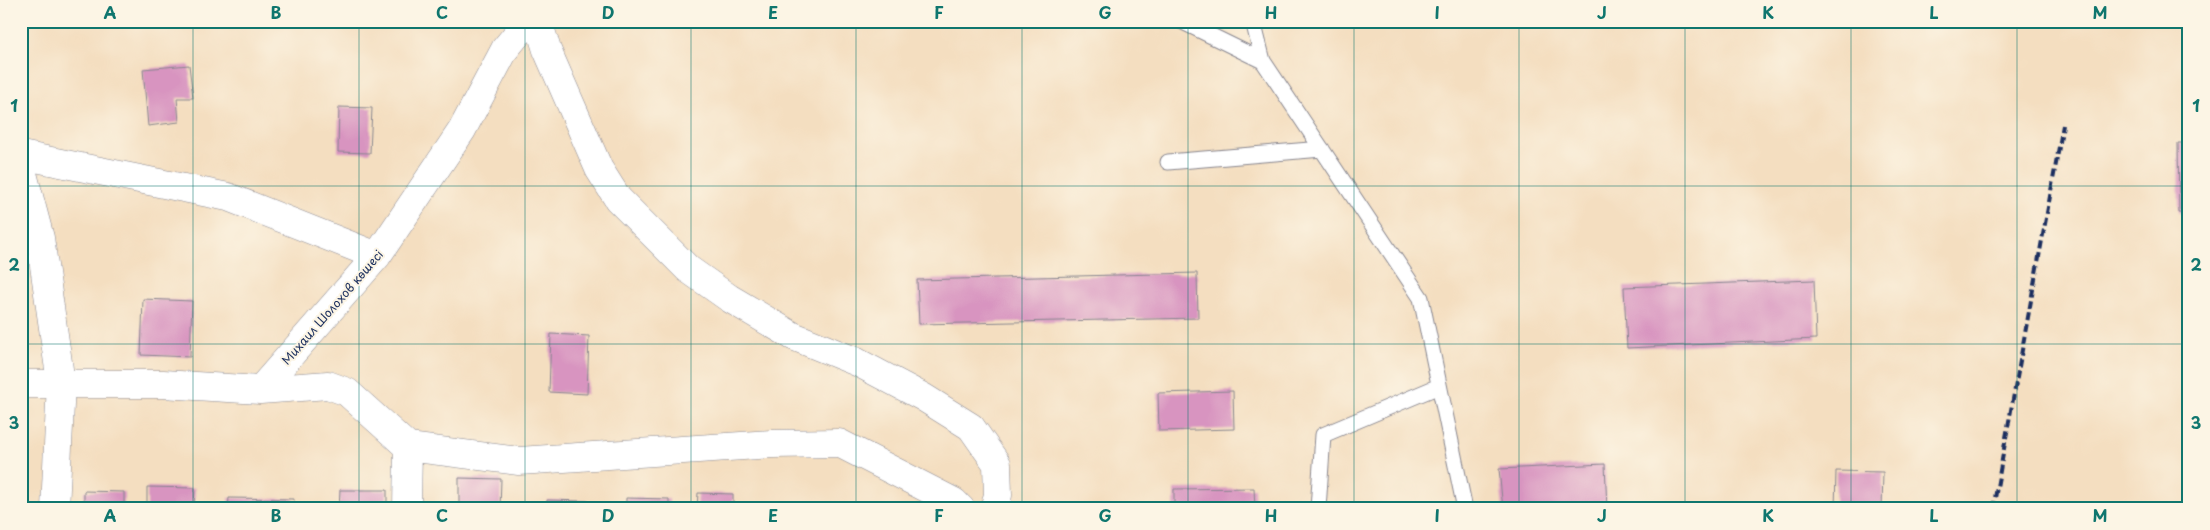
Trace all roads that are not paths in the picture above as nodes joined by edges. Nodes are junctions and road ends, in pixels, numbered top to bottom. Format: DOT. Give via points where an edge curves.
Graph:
graph roads {
  1 [pos="528,21"];
  2 [pos="538,21"];
  3 [pos="1181,21"];
  4 [pos="1253,21"];
  5 [pos="1263,61"];
  6 [pos="1322,149"];
  7 [pos="21,155"];
  8 [pos="1168,162"];
  9 [pos="21,166"];
  10 [pos="377,256"];
  11 [pos="21,384"];
  12 [pos="61,384"];
  13 [pos="1439,386"];
  14 [pos="260,390"];
  15 [pos="408,447"];
  16 [pos="55,509"];
  17 [pos="407,509"];
  18 [pos="961,509"];
  19 [pos="994,509"];
  20 [pos="1318,509"];
  21 [pos="1466,509"];
  1 -- 10 [label="street, Михаил Шолохов көшесі" via="505,49 462,130"];
  2 -- 19 [label="street" via="547,50 599,169 618,199 688,269 730,298 793,336 858,362 971,427 996,464 998,495"];
  3 -- 5 [label="lane"];
  4 -- 5 [label="lane"];
  5 -- 6 [label="lane"];
  6 -- 8 [label="lane"];
  6 -- 13 [label="lane" via="1420,298"];
  7 -- 10 [label="street" via="228,197"];
  9 -- 12 [label="street" via="40,238"];
  10 -- 14 [label="street, Михаил Шолохов көшесі"];
  11 -- 12 [label="street"];
  12 -- 14 [label="street" via="164,384"];
  12 -- 16 [label="street"];
  13 -- 20 [label="lane" via="1323,436"];
  13 -- 21 [label="lane"];
  14 -- 15 [label="street" via="328,385 347,392"];
  15 -- 17 [label="street"];
  15 -- 18 [label="street" via="518,461 772,444 840,443 954,502"];
}
